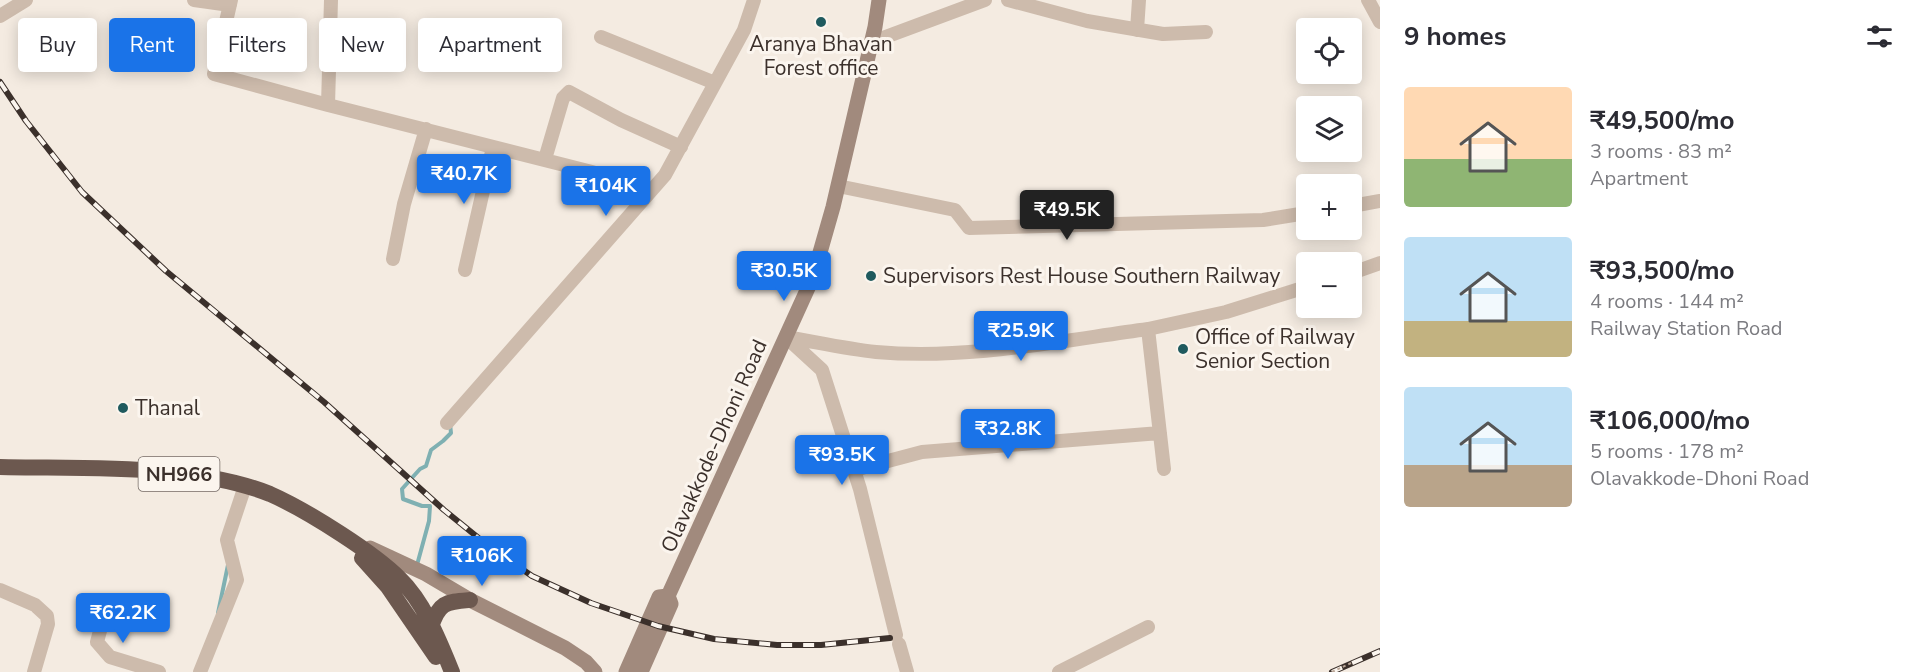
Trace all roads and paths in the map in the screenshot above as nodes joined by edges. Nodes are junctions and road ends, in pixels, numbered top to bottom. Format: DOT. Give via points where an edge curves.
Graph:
graph roads {
  1 [pos="26,0"];
  2 [pos="194,0"];
  3 [pos="331,0"];
  4 [pos="754,0"];
  5 [pos="879,0"];
  6 [pos="985,0"];
  7 [pos="1008,0"];
  8 [pos="1139,0"];
  9 [pos="1368,0"];
  10 [pos="231,2"];
  11 [pos="0,16"];
  12 [pos="1380,22"];
  13 [pos="1137,30"];
  14 [pos="1206,32"];
  15 [pos="601,37"];
  16 [pos="872,42"];
  17 [pos="715,83"];
  18 [pos="328,105"];
  19 [pos="426,129"];
  20 [pos="494,147"];
  21 [pos="681,147"];
  22 [pos="546,159"];
  23 [pos="838,186"];
  24 [pos="646,195"];
  25 [pos="1380,201"];
  26 [pos="1362,204"];
  27 [pos="1296,215"];
  28 [pos="393,260"];
  29 [pos="1380,263"];
  30 [pos="1362,269"];
  31 [pos="465,270"];
  32 [pos="1296,290"];
  33 [pos="1148,329"];
  34 [pos="786,337"];
  35 [pos="447,423"];
  36 [pos="1160,433"];
  37 [pos="0,467"];
  38 [pos="1164,469"];
  39 [pos="854,470"];
  40 [pos="245,486"];
  41 [pos="344,536"];
  42 [pos="0,590"];
  43 [pos="668,596"];
  44 [pos="470,600"];
  45 [pos="107,605"];
  46 [pos="431,627"];
  47 [pos="1148,627"];
  48 [pos="1351,663"];
  49 [pos="34,672"];
  50 [pos="159,672"];
  51 [pos="200,672"];
  52 [pos="446,672"];
  53 [pos="452,672"];
  54 [pos="595,672"];
  55 [pos="626,672"];
  56 [pos="641,672"];
  57 [pos="907,672"];
  58 [pos="1059,672"];
  59 [pos="1332,672"];
  1 -- 11 [label="street"];
  2 -- 10 [label="street"];
  3 -- 18 [label="street"];
  4 -- 17 [label="street" via="744,30"];
  5 -- 16 [label="main road, Olavakkode-Dhoni Road"];
  6 -- 16 [label="street"];
  7 -- 13 [label="street"];
  8 -- 13 [label="street"];
  9 -- 12 [label="street"];
  10 -- 18 [label="street" via="214,74"];
  13 -- 14 [label="street" via="1163,34"];
  15 -- 17 [label="street"];
  16 -- 23 [label="main road, Olavakkode-Dhoni Road"];
  17 -- 21 [label="street"];
  18 -- 19 [label="street"];
  19 -- 20 [label="street"];
  19 -- 28 [label="street" via="404,204"];
  20 -- 22 [label="street"];
  20 -- 31 [label="street"];
  21 -- 22 [label="street" via="569,92 563,98"];
  21 -- 24 [label="street" via="665,175"];
  22 -- 24 [label="street" via="592,172"];
  23 -- 27 [label="street" via="955,210 969,228 1263,220"];
  23 -- 34 [label="main road, Olavakkode-Dhoni Road" via="813,277"];
  24 -- 35 [label="street"];
  25 -- 26 [label="street"];
  29 -- 30 [label="street"];
  32 -- 33 [label="street" via="1226,312"];
  33 -- 34 [label="street" via="986,351 932,353 876,352"];
  33 -- 36 [label="street"];
  34 -- 39 [label="street" via="822,370"];
  34 -- 43 [label="main road, Olavakkode-Dhoni Road"];
  36 -- 38 [label="street"];
  36 -- 39 [label="street" via="922,452"];
  37 -- 40 [label="highway, NH966" via="152,471"];
  39 -- 57 [label="street"];
  40 -- 41 [label="highway, NH966" via="303,509"];
  40 -- 51 [label="street" via="227,540 237,579"];
  41 -- 44 [label="main road" via="426,574"];
  41 -- 46 [label="highway, NH966" via="399,578 417,600"];
  41 -- 52 [label="highway, NH966" via="388,587"];
  42 -- 49 [label="street" via="35,605 47,616"];
  43 -- 55 [label="main road, Olavakkode-Dhoni Road" via="659,597"];
  43 -- 56 [label="main road, Olavakkode-Dhoni Road" via="670,604"];
  44 -- 46 [label="highway" via="440,607"];
  44 -- 54 [label="main road" via="565,648"];
  45 -- 50 [label="street" via="97,642 110,657"];
  46 -- 53 [label="highway, NH966"];
  47 -- 58 [label="street"];
  48 -- 59 [label="path, bridge"];
}
